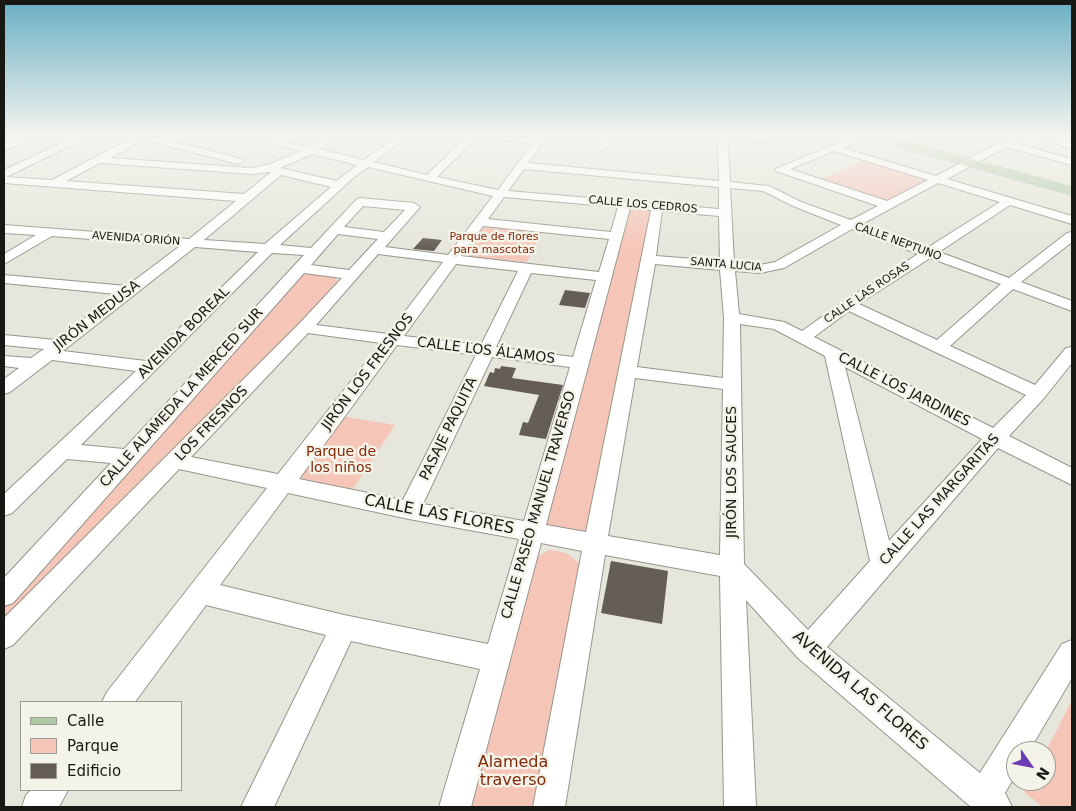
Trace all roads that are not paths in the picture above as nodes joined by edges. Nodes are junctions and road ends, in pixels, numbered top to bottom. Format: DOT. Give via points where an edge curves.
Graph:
graph roads {
  1 [pos="71,174"];
  2 [pos="271,174"];
  3 [pos="291,174"];
  4 [pos="353,174"];
  5 [pos="409,174"];
  6 [pos="434,174"];
  7 [pos="515,174"];
  8 [pos="615,174"];
  9 [pos="724,174"];
  10 [pos="795,174"];
  11 [pos="919,174"];
  12 [pos="946,174"];
  13 [pos="1010,174"];
  14 [pos="429,179"];
  15 [pos="936,179"];
  16 [pos="4,180"];
  17 [pos="724,183"];
  18 [pos="52,184"];
  19 [pos="338,185"];
  20 [pos="1072,191"];
  21 [pos="501,193"];
  22 [pos="246,198"];
  23 [pos="1009,201"];
  24 [pos="360,202"];
  25 [pos="625,204"];
  26 [pos="888,205"];
  27 [pos="657,207"];
  28 [pos="213,208"];
  29 [pos="233,209"];
  30 [pos="726,213"];
  31 [pos="1072,220"];
  32 [pos="480,222"];
  33 [pos="850,225"];
  34 [pos="4,229"];
  35 [pos="334,230"];
  36 [pos="49,233"];
  37 [pos="615,236"];
  38 [pos="1072,236"];
  39 [pos="382,243"];
  40 [pos="191,244"];
  41 [pos="268,249"];
  42 [pos="314,252"];
  43 [pos="928,253"];
  44 [pos="650,258"];
  45 [pos="452,259"];
  46 [pos="4,260"];
  47 [pos="727,266"];
  48 [pos="527,267"];
  49 [pos="300,268"];
  50 [pos="352,275"];
  51 [pos="605,277"];
  52 [pos="4,279"];
  53 [pos="1011,283"];
  54 [pos="130,291"];
  55 [pos="848,305"];
  56 [pos="1072,306"];
  57 [pos="732,318"];
  58 [pos="304,328"];
  59 [pos="802,338"];
  60 [pos="4,340"];
  61 [pos="393,340"];
  62 [pos="938,348"];
  63 [pos="486,351"];
  64 [pos="1072,352"];
  65 [pos="833,353"];
  66 [pos="47,355"];
  67 [pos="4,361"];
  68 [pos="579,363"];
  69 [pos="150,367"];
  70 [pos="628,371"];
  71 [pos="733,385"];
  72 [pos="4,388"];
  73 [pos="1038,394"];
  74 [pos="996,437"];
  75 [pos="62,451"];
  76 [pos="129,457"];
  77 [pos="176,461"];
  78 [pos="1072,477"];
  79 [pos="283,485"];
  80 [pos="4,507"];
  81 [pos="409,510"];
  82 [pos="533,533"];
  83 [pos="595,543"];
  84 [pos="883,563"];
  85 [pos="732,568"];
  86 [pos="200,592"];
  87 [pos="4,595"];
  88 [pos="344,626"];
  89 [pos="4,636"];
  90 [pos="808,649"];
  91 [pos="496,660"];
  92 [pos="1070,666"];
  93 [pos="119,701"];
  94 [pos="51,791"];
  95 [pos="990,802"];
  96 [pos="38,807"];
  97 [pos="257,807"];
  98 [pos="455,807"];
  99 [pos="549,807"];
  100 [pos="740,807"];
  1 -- 18 [label="street"];
  2 -- 22 [label="street, JIRÓN MEDUSA"];
  3 -- 19 [label="street"];
  4 -- 19 [label="street, AVENIDA BOREAL"];
  5 -- 14 [label="street, CALLE LOS CEDROS"];
  6 -- 14 [label="street"];
  7 -- 21 [label="street, JIRÓN LOS FRESNOS"];
  8 -- 17 [label="street, CALLE NEPTUNO"];
  9 -- 17 [label="street, JIRÓN LOS SAUCES"];
  10 -- 26 [label="street"];
  11 -- 15 [label="street"];
  12 -- 15 [label="street, SANTA LUCIA"];
  13 -- 20 [label="main road"];
  14 -- 21 [label="street, CALLE LOS CEDROS"];
  15 -- 23 [label="street"];
  15 -- 26 [label="street, SANTA LUCIA"];
  16 -- 18 [label="street"];
  17 -- 30 [label="street, JIRÓN LOS SAUCES"];
  17 -- 33 [label="street, CALLE NEPTUNO" via="765,188"];
  18 -- 22 [label="street"];
  19 -- 41 [label="street, AVENIDA BOREAL"];
  21 -- 25 [label="street, CALLE LOS CEDROS"];
  21 -- 32 [label="street, JIRÓN LOS FRESNOS"];
  22 -- 29 [label="street, JIRÓN MEDUSA"];
  23 -- 31 [label="street"];
  23 -- 43 [label="street, CALLE LAS ROSAS"];
  24 -- 35 [label="street, CALLE ALAMEDA LA MERCED SUR"];
  24 -- 39 [label="street, LOS FRESNOS" via="414,207"];
  25 -- 27 [label="street, CALLE LOS CEDROS"];
  25 -- 37 [label="street, CALLE PASEO MANUEL TRAVERSO"];
  26 -- 33 [label="street, SANTA LUCIA"];
  27 -- 30 [label="street, CALLE LOS CEDROS"];
  27 -- 44 [label="street"];
  28 -- 29 [label="street"];
  29 -- 40 [label="street, JIRÓN MEDUSA"];
  30 -- 47 [label="street, JIRÓN LOS SAUCES"];
  32 -- 37 [label="street"];
  32 -- 45 [label="street, JIRÓN LOS FRESNOS"];
  33 -- 43 [label="street, CALLE NEPTUNO"];
  33 -- 47 [label="street, SANTA LUCIA" via="775,267"];
  34 -- 36 [label="street, AVENIDA ORIÓN"];
  35 -- 39 [label="street"];
  35 -- 42 [label="street, CALLE ALAMEDA LA MERCED SUR"];
  36 -- 40 [label="street, AVENIDA ORIÓN"];
  36 -- 46 [label="street"];
  37 -- 51 [label="street, CALLE PASEO MANUEL TRAVERSO"];
  38 -- 53 [label="street"];
  39 -- 45 [label="street"];
  39 -- 50 [label="street, LOS FRESNOS"];
  40 -- 41 [label="street, AVENIDA ORIÓN"];
  40 -- 54 [label="street, JIRÓN MEDUSA"];
  41 -- 42 [label="street, AVENIDA ORIÓN"];
  41 -- 69 [label="street, AVENIDA BOREAL"];
  42 -- 49 [label="street, CALLE ALAMEDA LA MERCED SUR"];
  43 -- 53 [label="street, CALLE NEPTUNO"];
  43 -- 55 [label="street, CALLE LAS ROSAS"];
  44 -- 47 [label="street, SANTA LUCIA"];
  44 -- 70 [label="street"];
  45 -- 48 [label="street"];
  45 -- 61 [label="street, JIRÓN LOS FRESNOS"];
  47 -- 57 [label="street, JIRÓN LOS SAUCES"];
  48 -- 51 [label="street"];
  48 -- 63 [label="street, PASAJE PAQUITA"];
  49 -- 50 [label="street"];
  49 -- 76 [label="street, CALLE ALAMEDA LA MERCED SUR"];
  50 -- 58 [label="street, LOS FRESNOS"];
  51 -- 68 [label="street, CALLE PASEO MANUEL TRAVERSO"];
  52 -- 54 [label="street"];
  53 -- 56 [label="street, CALLE NEPTUNO"];
  53 -- 62 [label="street"];
  54 -- 66 [label="street, JIRÓN MEDUSA"];
  55 -- 59 [label="street, CALLE LAS ROSAS"];
  55 -- 62 [label="street"];
  57 -- 59 [label="street, CALLE LOS JARDINES" via="778,325"];
  57 -- 71 [label="street, JIRÓN LOS SAUCES"];
  58 -- 61 [label="street, CALLE LOS ÁLAMOS"];
  58 -- 77 [label="street, LOS FRESNOS"];
  59 -- 65 [label="street, CALLE LOS JARDINES"];
  60 -- 66 [label="street"];
  61 -- 63 [label="street, CALLE LOS ÁLAMOS"];
  61 -- 79 [label="street, JIRÓN LOS FRESNOS"];
  62 -- 73 [label="street"];
  63 -- 68 [label="street, CALLE LOS ÁLAMOS"];
  63 -- 81 [label="street, PASAJE PAQUITA"];
  64 -- 73 [label="street, CALLE LAS MARGARITAS"];
  65 -- 74 [label="street, CALLE LOS JARDINES"];
  65 -- 84 [label="street"];
  66 -- 67 [label="street"];
  66 -- 69 [label="street"];
  66 -- 72 [label="street, JIRÓN MEDUSA"];
  68 -- 82 [label="street, CALLE PASEO MANUEL TRAVERSO"];
  69 -- 75 [label="street, AVENIDA BOREAL"];
  70 -- 71 [label="street"];
  70 -- 83 [label="street"];
  71 -- 85 [label="street, JIRÓN LOS SAUCES"];
  73 -- 74 [label="street, CALLE LAS MARGARITAS"];
  74 -- 78 [label="street, CALLE LOS JARDINES"];
  74 -- 84 [label="street, CALLE LAS MARGARITAS"];
  75 -- 76 [label="street"];
  75 -- 80 [label="street, AVENIDA BOREAL"];
  76 -- 87 [label="street, CALLE ALAMEDA LA MERCED SUR"];
  77 -- 79 [label="street, CALLE LAS FLORES"];
  77 -- 89 [label="street, LOS FRESNOS"];
  79 -- 81 [label="street, CALLE LAS FLORES"];
  79 -- 86 [label="street, JIRÓN LOS FRESNOS"];
  81 -- 82 [label="street, CALLE LAS FLORES"];
  82 -- 83 [label="street, CALLE LAS FLORES"];
  82 -- 91 [label="street, CALLE PASEO MANUEL TRAVERSO"];
  83 -- 85 [label="street, CALLE LAS FLORES"];
  83 -- 99 [label="street"];
  84 -- 90 [label="street, CALLE LAS MARGARITAS"];
  85 -- 90 [label="street, AVENIDA LAS FLORES"];
  85 -- 100 [label="street, JIRÓN LOS SAUCES"];
  86 -- 88 [label="street"];
  86 -- 93 [label="street, JIRÓN LOS FRESNOS"];
  88 -- 91 [label="street"];
  88 -- 97 [label="street"];
  90 -- 95 [label="street, AVENIDA LAS FLORES"];
  91 -- 98 [label="street, CALLE PASEO MANUEL TRAVERSO"];
  92 -- 95 [label="street"];
  94 -- 96 [label="street"];
}
